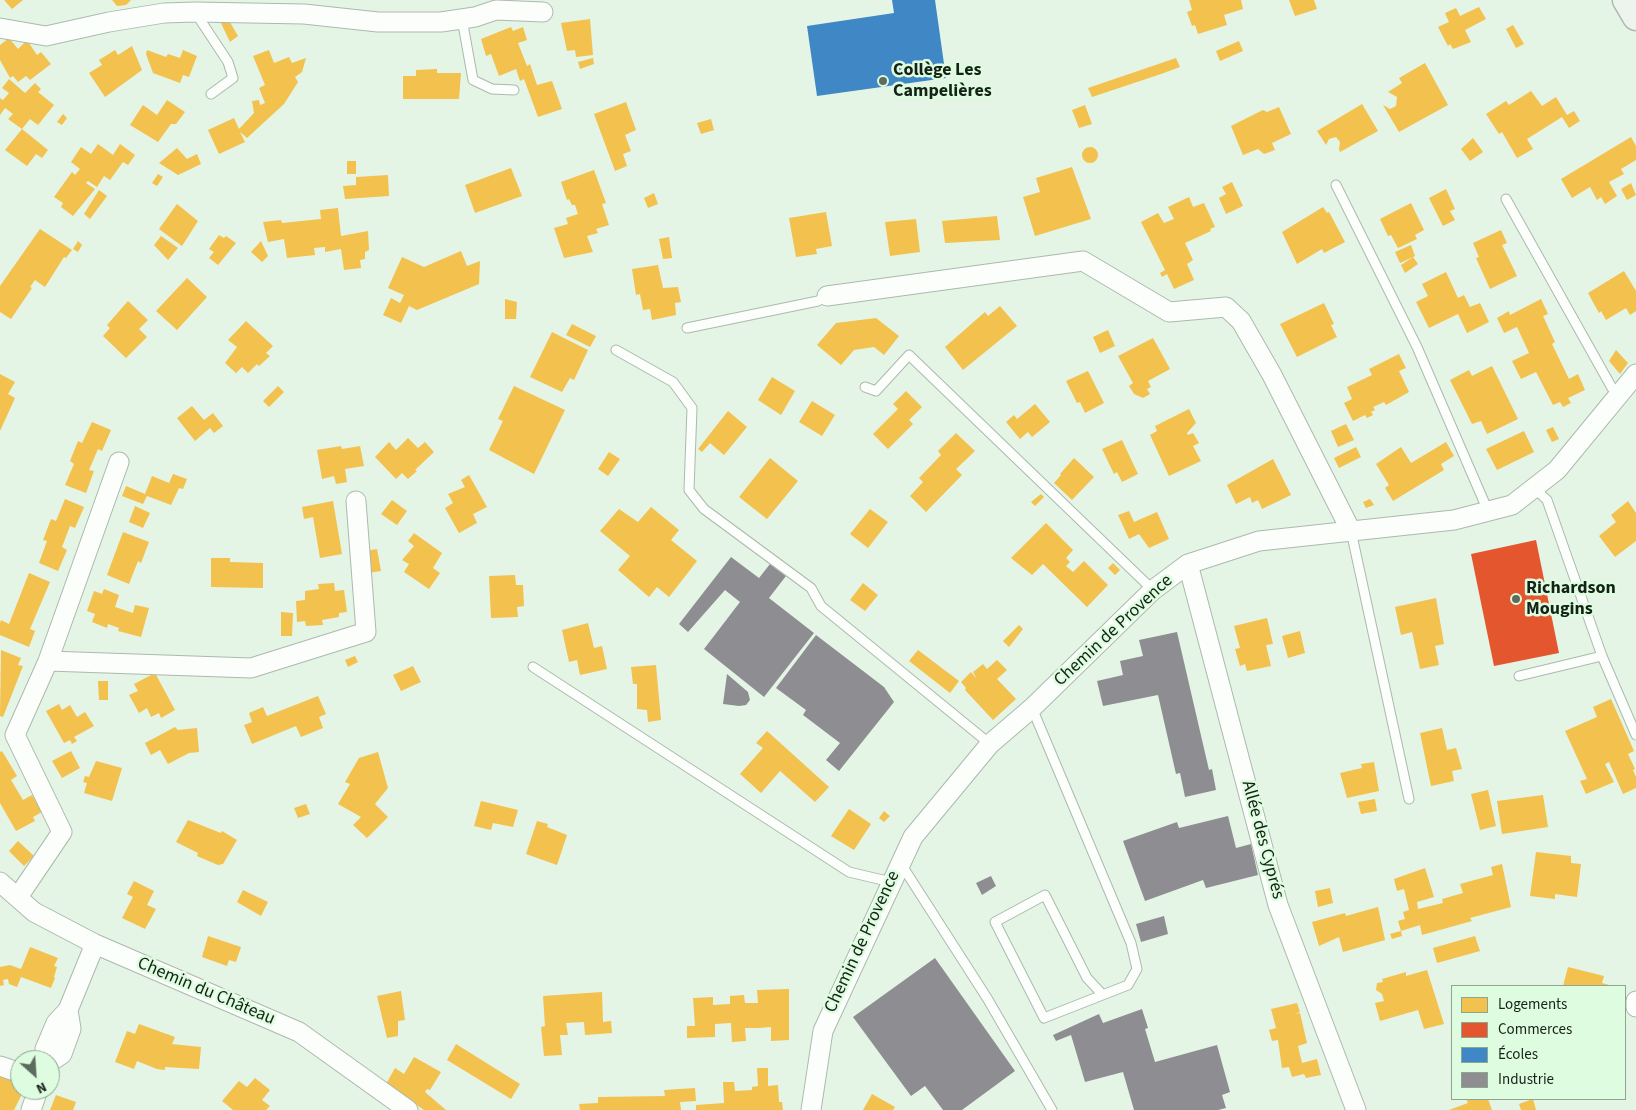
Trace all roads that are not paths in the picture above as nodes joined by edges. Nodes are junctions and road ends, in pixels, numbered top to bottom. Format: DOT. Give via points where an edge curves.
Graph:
graph roads {
  1 [pos="1626,0"];
  2 [pos="195,12"];
  3 [pos="544,12"];
  4 [pos="1636,17"];
  5 [pos="462,19"];
  6 [pos="0,28"];
  7 [pos="514,90"];
  8 [pos="212,94"];
  9 [pos="1336,185"];
  10 [pos="1506,199"];
  11 [pos="827,296"];
  12 [pos="687,328"];
  13 [pos="616,350"];
  14 [pos="1636,374"];
  15 [pos="865,387"];
  16 [pos="1620,394"];
  17 [pos="119,462"];
  18 [pos="1535,489"];
  19 [pos="356,501"];
  20 [pos="1488,511"];
  21 [pos="1351,531"];
  22 [pos="1188,564"];
  23 [pos="1153,590"];
  24 [pos="1602,656"];
  25 [pos="48,660"];
  26 [pos="533,667"];
  27 [pos="1518,676"];
  28 [pos="1032,708"];
  29 [pos="1636,735"];
  30 [pos="990,744"];
  31 [pos="1409,799"];
  32 [pos="900,862"];
  33 [pos="0,882"];
  34 [pos="890,882"];
  35 [pos="18,898"];
  36 [pos="95,944"];
  37 [pos="1102,995"];
  38 [pos="1636,1001"];
  39 [pos="1636,1007"];
  40 [pos="68,1010"];
  41 [pos="45,1050"];
  42 [pos="60,1055"];
  43 [pos="408,1110"];
  44 [pos="811,1110"];
  45 [pos="1052,1110"];
  46 [pos="1356,1110"];
  1 -- 4 [label="main road"];
  2 -- 5 [label="street" via="304,14 378,22"];
  2 -- 6 [label="street" via="164,13 46,36"];
  2 -- 8 [label="lane" via="228,62 234,78"];
  3 -- 5 [label="street" via="496,10"];
  5 -- 7 [label="lane" via="473,80 492,89"];
  9 -- 20 [label="lane" via="1417,347"];
  10 -- 16 [label="lane" via="1612,388"];
  11 -- 12 [label="lane" via="818,301"];
  11 -- 21 [label="street" via="1083,261 1169,312 1226,307 1242,321"];
  13 -- 30 [label="lane" via="673,382 692,408 689,490 704,509 811,588 821,606"];
  14 -- 16 [label="street, Chemin de Provence"];
  15 -- 23 [label="lane" via="876,391 909,355"];
  16 -- 18 [label="street, Chemin de Provence" via="1557,470"];
  17 -- 25 [label="street"];
  18 -- 20 [label="street, Chemin de Provence" via="1512,504"];
  18 -- 24 [label="lane" via="1547,500"];
  19 -- 25 [label="street" via="366,632 252,668"];
  20 -- 21 [label="street, Chemin de Provence" via="1454,520"];
  21 -- 22 [label="street, Chemin de Provence" via="1259,541"];
  21 -- 31 [label="lane"];
  22 -- 23 [label="street, Chemin de Provence"];
  22 -- 46 [label="street, Allée des Cyprés" via="1278,905"];
  23 -- 28 [label="street, Chemin de Provence"];
  24 -- 27 [label="lane"];
  24 -- 29 [label="lane"];
  25 -- 35 [label="street" via="15,735 62,832"];
  26 -- 34 [label="lane" via="849,872"];
  28 -- 30 [label="street, Chemin de Provence"];
  28 -- 37 [label="lane" via="1131,943 1137,969 1128,985"];
  30 -- 32 [label="street, Chemin de Provence" via="913,838"];
  32 -- 34 [label="street, Chemin de Provence"];
  32 -- 45 [label="lane" via="987,998"];
  33 -- 35 [label="street, Chemin du Château"];
  34 -- 44 [label="street, Chemin de Provence" via="823,1031"];
  35 -- 36 [label="street, Chemin du Château" via="34,912"];
  36 -- 40 [label="street"];
  36 -- 43 [label="street, Chemin du Château" via="299,1032"];
  37 -- 37 [label="lane" via="1044,1018 995,922 1045,895 1087,978"];
  38 -- 39 [label="street"];
  40 -- 41 [label="street" via="56,1023"];
  40 -- 42 [label="street" via="71,1029"];
}
